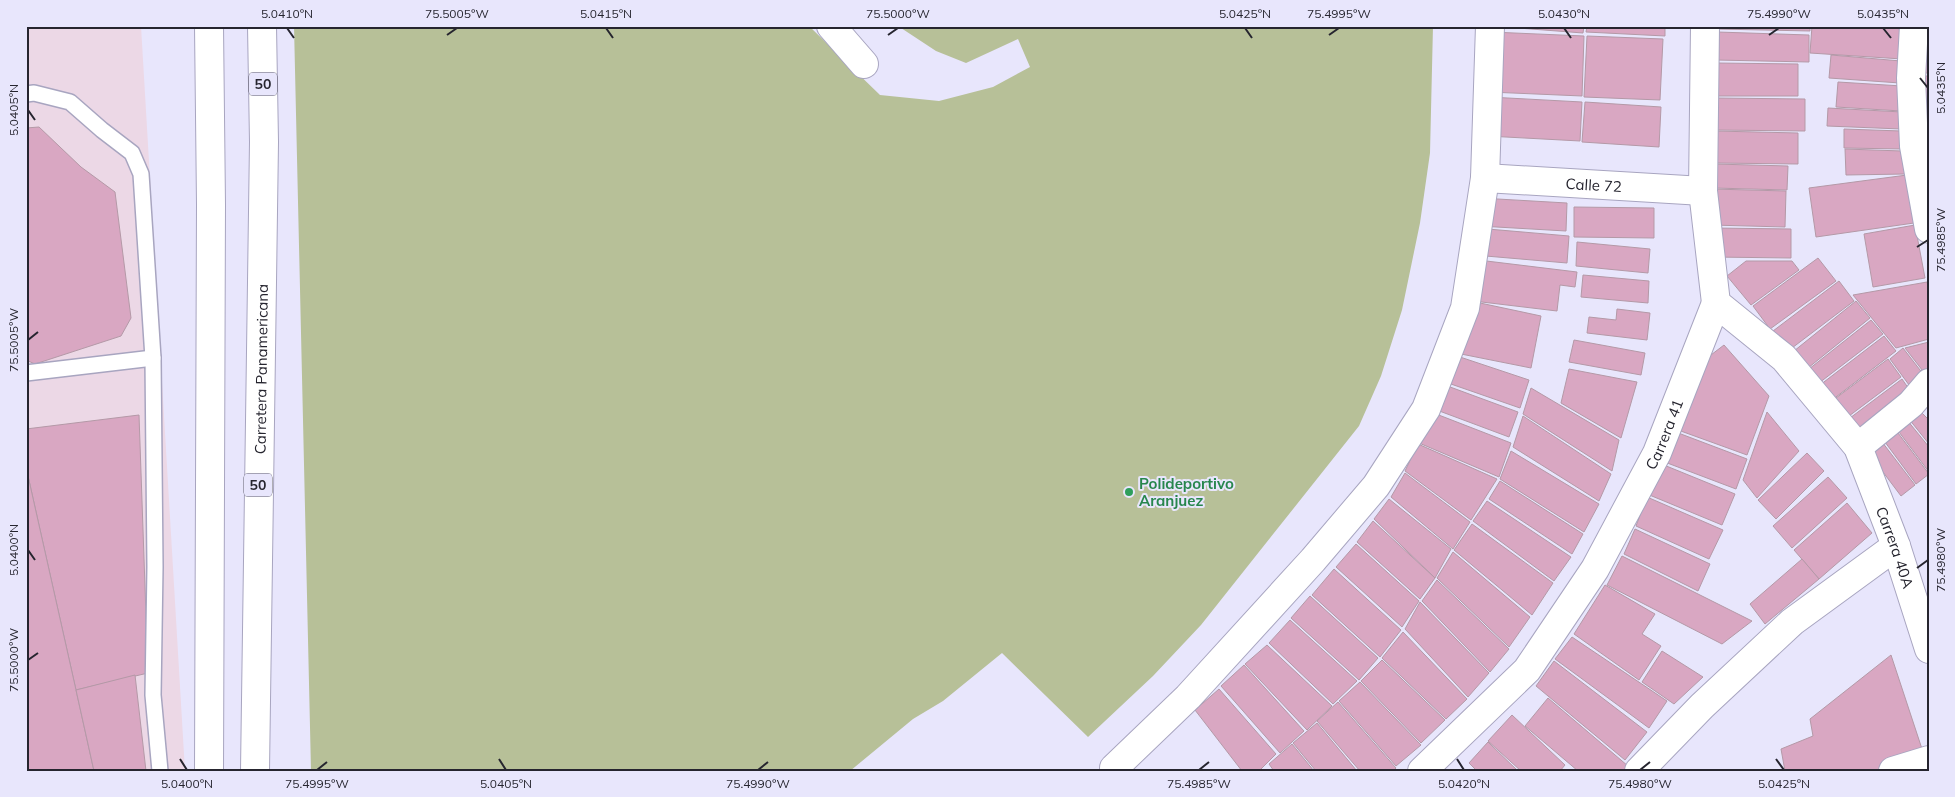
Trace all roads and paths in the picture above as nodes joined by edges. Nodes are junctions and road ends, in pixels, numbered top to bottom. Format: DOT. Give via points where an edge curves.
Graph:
graph roads {
  1 [pos="209,26"];
  2 [pos="262,26"];
  3 [pos="830,26"];
  4 [pos="1490,26"];
  5 [pos="1705,26"];
  6 [pos="1914,26"];
  7 [pos="864,64"];
  8 [pos="26,94"];
  9 [pos="1485,178"];
  10 [pos="1703,191"];
  11 [pos="1929,229"];
  12 [pos="1716,303"];
  13 [pos="153,358"];
  14 [pos="26,373"];
  15 [pos="1929,383"];
  16 [pos="1858,447"];
  17 [pos="1896,546"];
  18 [pos="1929,649"];
  19 [pos="1929,760"];
  20 [pos="1114,770"];
  21 [pos="160,771"];
  22 [pos="209,771"];
  23 [pos="255,771"];
  24 [pos="1422,771"];
  25 [pos="1639,771"];
  26 [pos="1893,771"];
  1 -- 22 [label="main road"];
  2 -- 23 [label="main road, Carretera Panamericana / 50" via="264,142"];
  3 -- 7 [label="main road"];
  4 -- 9 [label="main road"];
  5 -- 10 [label="main road, Carrera 41"];
  6 -- 11 [label="main road" via="1911,78 1914,146"];
  8 -- 13 [label="lane" via="70,102 132,152 141,174"];
  9 -- 10 [label="main road, Calle 72"];
  9 -- 20 [label="main road" via="1465,308 1426,409 1376,486 1313,560 1188,697"];
  10 -- 12 [label="main road, Carrera 41"];
  12 -- 16 [label="main road, Carrera 40A" via="1784,358"];
  12 -- 24 [label="main road, Carrera 41" via="1657,453 1595,570 1527,670"];
  13 -- 14 [label="lane"];
  13 -- 21 [label="lane" via="156,567 153,695"];
  15 -- 16 [label="main road" via="1910,404"];
  16 -- 17 [label="main road, Carrera 40A"];
  17 -- 18 [label="main road, Carrera 40A"];
  17 -- 25 [label="main road" via="1792,622 1702,706"];
  19 -- 26 [label="main road"];
}
